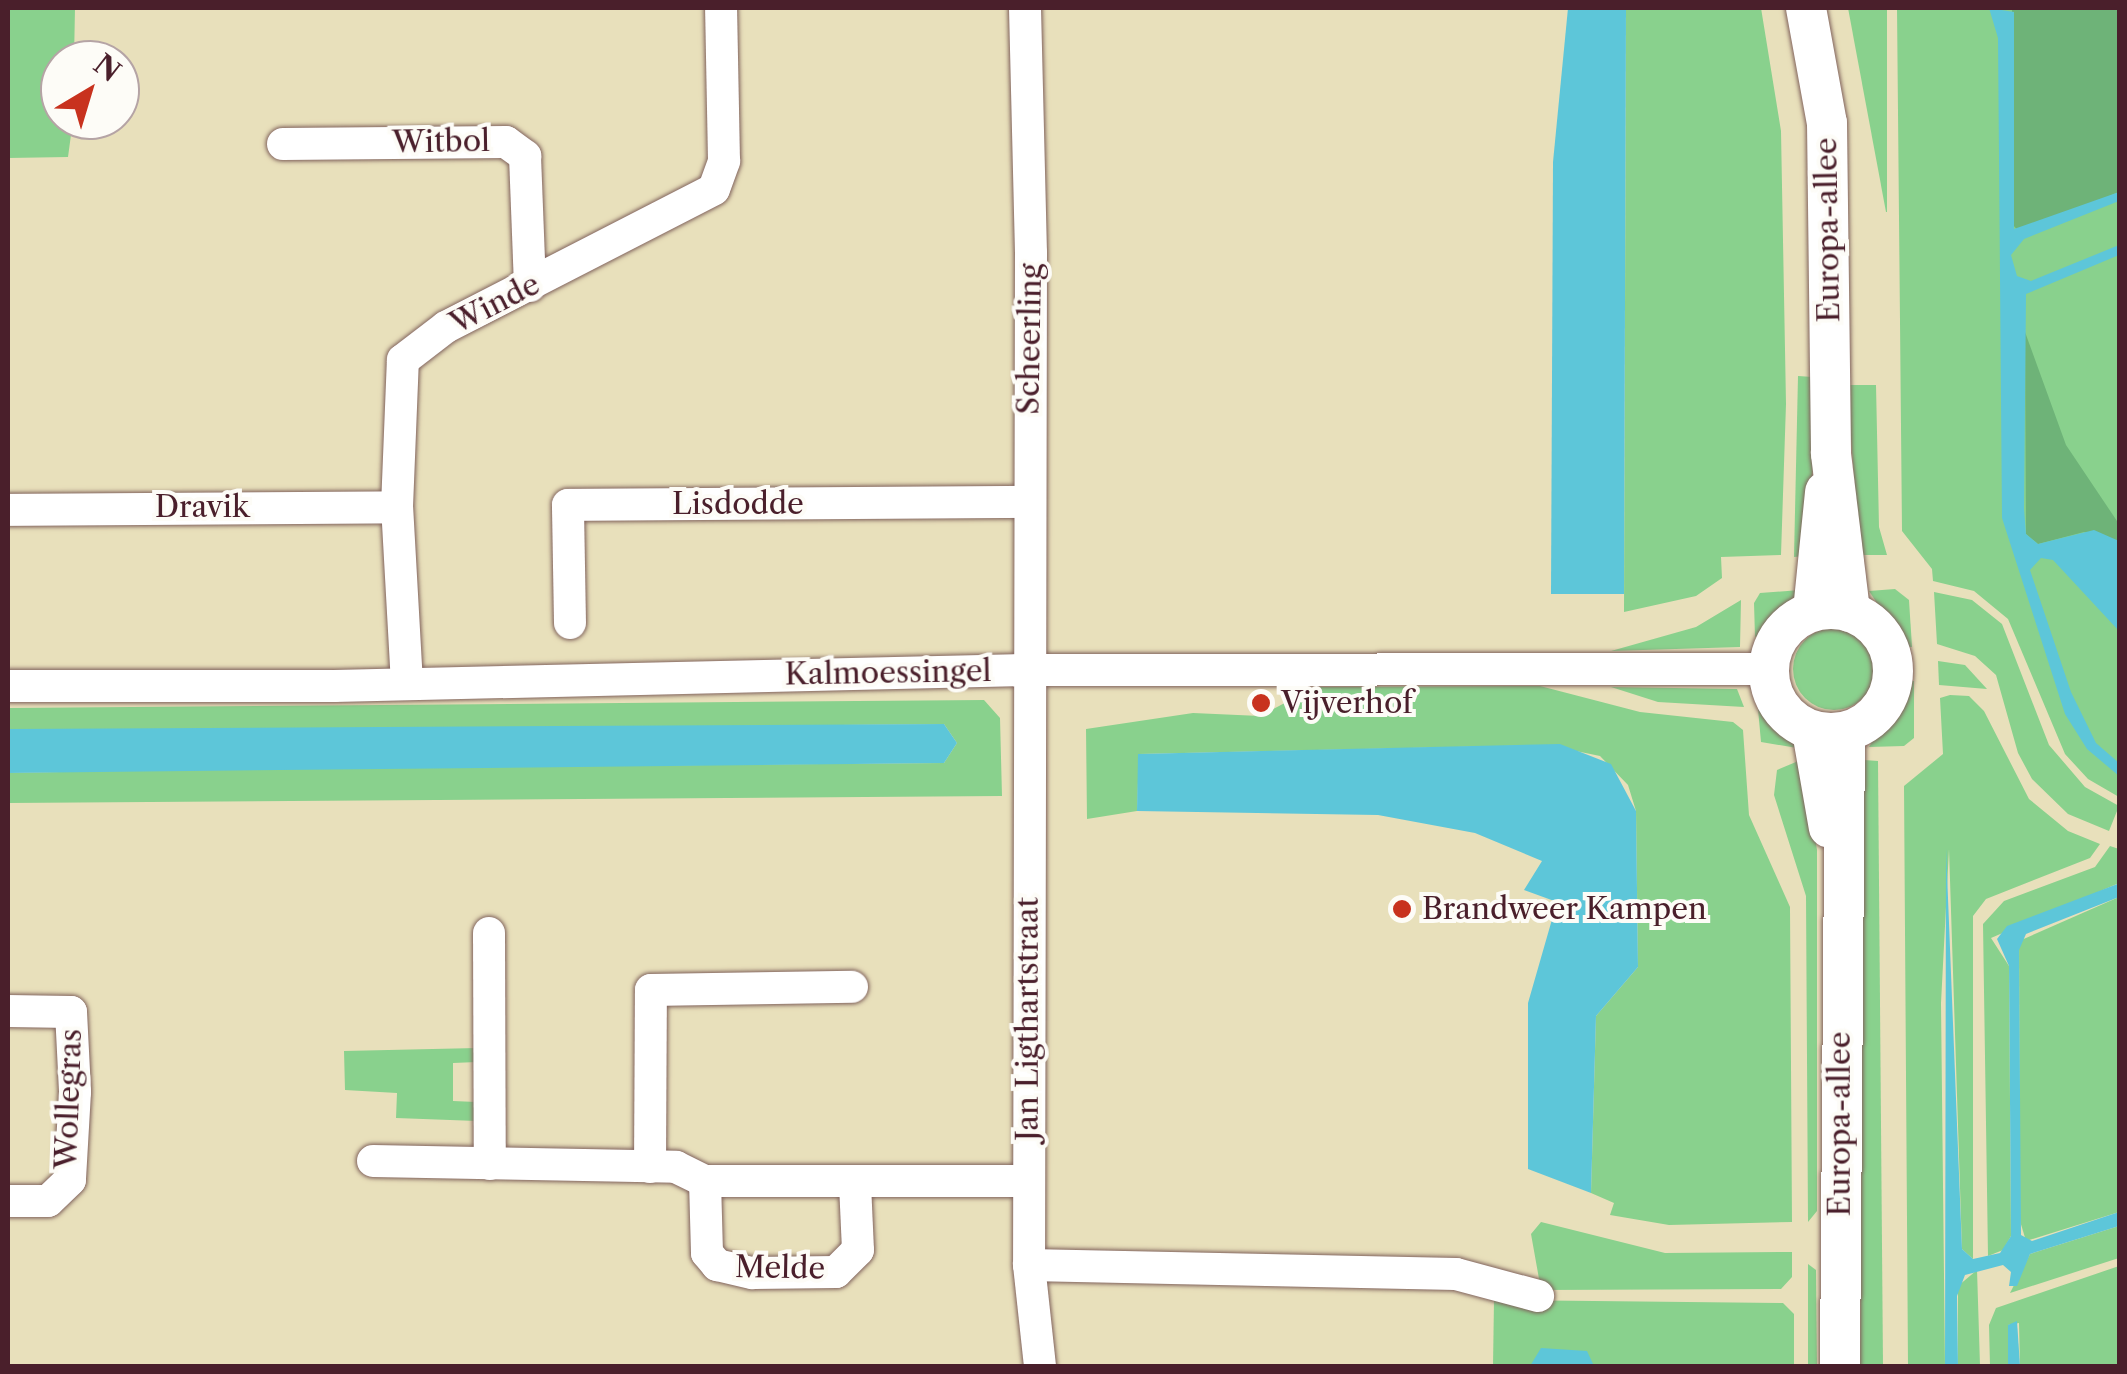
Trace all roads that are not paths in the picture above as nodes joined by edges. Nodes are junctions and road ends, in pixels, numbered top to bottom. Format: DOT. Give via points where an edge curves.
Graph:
graph roads {
  1 [pos="720,8"];
  2 [pos="1025,8"];
  3 [pos="1806,8"];
  4 [pos="283,144"];
  5 [pos="530,286"];
  6 [pos="1027,502"];
  7 [pos="396,507"];
  8 [pos="8,510"];
  9 [pos="1831,612"];
  10 [pos="570,623"];
  11 [pos="1769,669"];
  12 [pos="1026,670"];
  13 [pos="407,684"];
  14 [pos="8,686"];
  15 [pos="1828,732"];
  16 [pos="489,933"];
  17 [pos="852,987"];
  18 [pos="8,1011"];
  19 [pos="373,1160"];
  20 [pos="490,1164"];
  21 [pos="650,1167"];
  22 [pos="705,1181"];
  23 [pos="1029,1181"];
  24 [pos="856,1184"];
  25 [pos="8,1201"];
  26 [pos="1029,1265"];
  27 [pos="1538,1296"];
  28 [pos="1040,1366"];
  29 [pos="1840,1366"];
  1 -- 5 [label="street, Winde" via="724,161 714,189"];
  2 -- 6 [label="street, Scheerling" via="1031,253"];
  3 -- 9 [label="main road, Europa-allee" via="1828,123"];
  4 -- 5 [label="street, Witbol" via="506,142 525,156"];
  5 -- 7 [label="street, Winde" via="446,328 403,360"];
  6 -- 10 [label="street, Lisdodde" via="568,506"];
  6 -- 12 [label="street, Scheerling"];
  7 -- 8 [label="street, Dravik"];
  7 -- 13 [label="street, Winde"];
  9 -- 11 [label="main road" via="1789,625 1773,647"];
  9 -- 15 [label="main road" via="1874,625 1889,648 1894,674 1887,700 1870,721"];
  11 -- 12 [label="street, Kalmoessingel"];
  11 -- 15 [label="main road" via="1774,698 1790,718"];
  12 -- 13 [label="street, Kalmoessingel"];
  12 -- 23 [label="street, Jan Ligthartstraat"];
  13 -- 14 [label="street, Kalmoessingel"];
  15 -- 29 [label="main road, Europa-allee" via="1840,881"];
  16 -- 20 [label="street"];
  17 -- 21 [label="street" via="651,990"];
  18 -- 25 [label="street, Wollegras" via="71,1012 76,1092 70,1180 48,1201"];
  19 -- 20 [label="street"];
  20 -- 21 [label="street"];
  21 -- 22 [label="street" via="676,1168"];
  22 -- 24 [label="street"];
  22 -- 24 [label="street, Melde" via="707,1253 717,1265 752,1274 836,1272 858,1250"];
  23 -- 24 [label="street"];
  23 -- 26 [label="street, Jan Ligthartstraat"];
  26 -- 27 [label="street" via="1456,1274"];
  26 -- 28 [label="street, Jan Ligthartstraat"];
}
